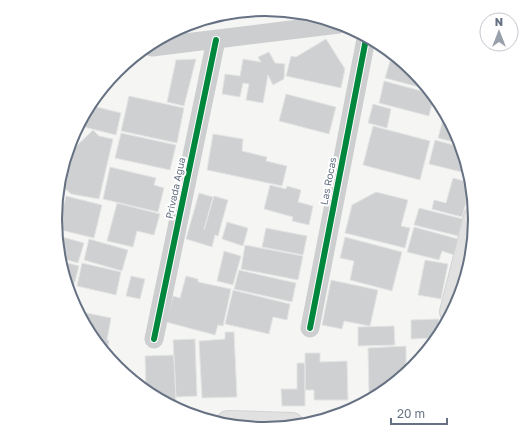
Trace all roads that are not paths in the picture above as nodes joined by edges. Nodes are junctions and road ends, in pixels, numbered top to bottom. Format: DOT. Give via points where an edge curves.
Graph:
graph roads {
  1 [pos="327,26"];
  2 [pos="216,40"];
  3 [pos="365,42"];
  4 [pos="159,46"];
  5 [pos="466,253"];
  6 [pos="458,283"];
  7 [pos="310,328"];
  8 [pos="154,340"];
  1 -- 2 [label="street"];
  2 -- 4 [label="street"];
  2 -- 8 [label="street, Privada Agua"];
  3 -- 7 [label="street, Las Rocas"];
  5 -- 6 [label="main road"];
}
